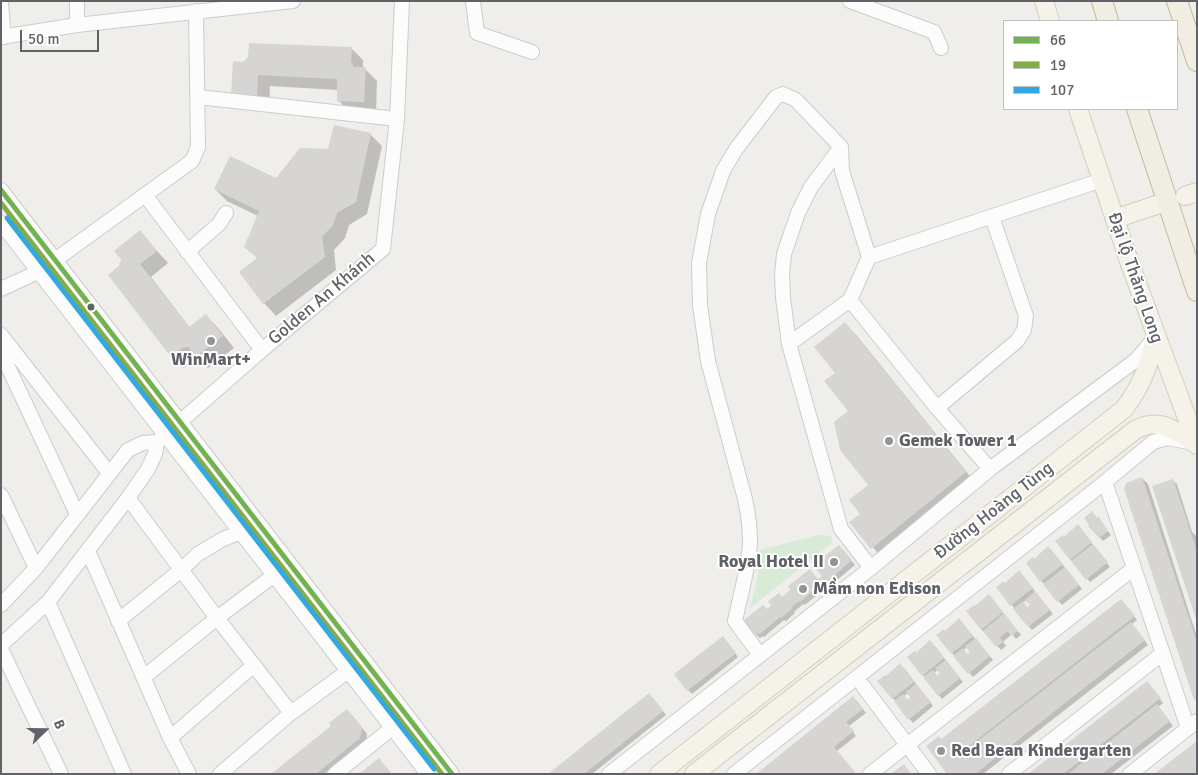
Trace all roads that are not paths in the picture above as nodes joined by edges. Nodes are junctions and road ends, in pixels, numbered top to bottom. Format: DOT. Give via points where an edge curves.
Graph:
graph roads {
  1 [pos="77,1"];
  2 [pos="293,1"];
  3 [pos="402,1"];
  4 [pos="473,1"];
  5 [pos="850,1"];
  6 [pos="1044,1"];
  7 [pos="1102,1"];
  8 [pos="1177,1"];
  9 [pos="1,4"];
  10 [pos="232,4"];
  11 [pos="196,11"];
  12 [pos="1050,20"];
  13 [pos="1108,20"];
  14 [pos="78,25"];
  15 [pos="3,37"];
  16 [pos="941,48"];
  17 [pos="532,52"];
  18 [pos="1197,61"];
  19 [pos="198,98"];
  20 [pos="1078,110"];
  21 [pos="1137,110"];
  22 [pos="397,119"];
  23 [pos="841,147"];
  24 [pos="1102,180"];
  25 [pos="1,190"];
  26 [pos="145,196"];
  27 [pos="1165,202"];
  28 [pos="226,213"];
  29 [pos="992,217"];
  30 [pos="1115,219"];
  31 [pos="1,223"];
  32 [pos="187,252"];
  33 [pos="869,257"];
  34 [pos="55,260"];
  35 [pos="38,272"];
  36 [pos="1,289"];
  37 [pos="1197,291"];
  38 [pos="850,300"];
  39 [pos="1,335"];
  40 [pos="1155,337"];
  41 [pos="790,344"];
  42 [pos="262,350"];
  43 [pos="1,352"];
  44 [pos="937,408"];
  45 [pos="180,422"];
  46 [pos="161,438"];
  47 [pos="1197,445"];
  48 [pos="990,469"];
  49 [pos="109,473"];
  50 [pos="1105,482"];
  51 [pos="1,495"];
  52 [pos="128,498"];
  53 [pos="78,514"];
  54 [pos="241,532"];
  55 [pos="88,551"];
  56 [pos="36,568"];
  57 [pos="871,568"];
  58 [pos="1134,568"];
  59 [pos="181,570"];
  60 [pos="273,576"];
  61 [pos="48,602"];
  62 [pos="1,605"];
  63 [pos="217,618"];
  64 [pos="118,621"];
  65 [pos="1,647"];
  66 [pos="1163,653"];
  67 [pos="760,655"];
  68 [pos="254,665"];
  69 [pos="348,671"];
  70 [pos="144,677"];
  71 [pos="863,686"];
  72 [pos="291,714"];
  73 [pos="1193,724"];
  74 [pos="392,728"];
  75 [pos="170,738"];
  76 [pos="907,745"];
  77 [pos="430,746"];
  78 [pos="415,757"];
  79 [pos="61,774"];
  80 [pos="124,774"];
  81 [pos="189,774"];
  82 [pos="220,774"];
  83 [pos="335,774"];
  84 [pos="428,774"];
  85 [pos="452,774"];
  86 [pos="609,774"];
  87 [pos="659,774"];
  88 [pos="694,774"];
  89 [pos="734,774"];
  90 [pos="870,774"];
  91 [pos="929,774"];
  92 [pos="1008,774"];
  93 [pos="1130,774"];
  1 -- 14 [label="street"];
  2 -- 10 [label="street"];
  3 -- 22 [label="street, Golden An Khánh"];
  4 -- 17 [label="street" via="477,33"];
  5 -- 16 [label="street" via="934,32"];
  6 -- 12 [label="main road"];
  7 -- 13 [label="highway"];
  8 -- 18 [label="highway"];
  9 -- 15 [label="street"];
  10 -- 11 [label="street"];
  11 -- 14 [label="street"];
  11 -- 19 [label="street"];
  14 -- 15 [label="street"];
  19 -- 22 [label="street"];
  19 -- 26 [label="street" via="198,147 192,161"];
  20 -- 24 [label="main road, Đại lộ Thăng Long"];
  21 -- 37 [label="highway"];
  22 -- 42 [label="street, Golden An Khánh" via="383,249"];
  23 -- 33 [label="street" via="842,171"];
  23 -- 41 [label="street" via="803,201 784,254 783,298"];
  23 -- 67 [label="street" via="796,100 783,94 776,97 736,149 724,171 708,214 699,263 700,305 708,361 749,522 750,542 735,622"];
  24 -- 29 [label="street"];
  24 -- 30 [label="main road, Đại lộ Thăng Long"];
  25 -- 34 [label="street"];
  26 -- 32 [label="street"];
  26 -- 34 [label="street"];
  27 -- 30 [label="main road"];
  28 -- 32 [label="street" via="219,224"];
  29 -- 33 [label="street"];
  29 -- 44 [label="street" via="1026,316 1024,330 1017,341"];
  30 -- 40 [label="main road, Đại lộ Thăng Long"];
  31 -- 35 [label="street"];
  32 -- 42 [label="street"];
  33 -- 38 [label="street"];
  34 -- 45 [label="street"];
  35 -- 36 [label="street"];
  35 -- 46 [label="street"];
  38 -- 41 [label="street"];
  38 -- 44 [label="street"];
  39 -- 49 [label="street"];
  40 -- 47 [label="main road, Đại lộ Thăng Long"];
  40 -- 48 [label="street" via="1136,360"];
  40 -- 87 [label="main road, Đường Hoàng Tùng" via="1144,379 1124,409"];
  41 -- 57 [label="street" via="841,529"];
  42 -- 45 [label="street, Golden An Khánh"];
  43 -- 53 [label="street"];
  44 -- 48 [label="street"];
  45 -- 46 [label="street, Golden An Khánh"];
  45 -- 77 [label="street"];
  46 -- 49 [label="street" via="128,450"];
  46 -- 52 [label="street" via="148,469"];
  46 -- 54 [label="street"];
  47 -- 50 [label="street" via="1167,438 1153,442"];
  47 -- 88 [label="main road, Đường Hoàng Tùng" via="1160,424 1135,430"];
  48 -- 57 [label="street"];
  49 -- 53 [label="street"];
  50 -- 58 [label="street"];
  50 -- 89 [label="street"];
  51 -- 56 [label="street"];
  52 -- 55 [label="street"];
  52 -- 59 [label="street"];
  53 -- 56 [label="street"];
  54 -- 59 [label="street" via="198,554"];
  54 -- 60 [label="street"];
  55 -- 61 [label="street"];
  55 -- 64 [label="street"];
  56 -- 62 [label="street"];
  57 -- 67 [label="street"];
  58 -- 66 [label="street"];
  58 -- 76 [label="street"];
  59 -- 63 [label="street"];
  59 -- 64 [label="street"];
  60 -- 63 [label="street"];
  60 -- 69 [label="street"];
  61 -- 65 [label="street"];
  61 -- 80 [label="street"];
  63 -- 68 [label="street"];
  63 -- 70 [label="street"];
  64 -- 70 [label="street"];
  65 -- 79 [label="street"];
  66 -- 73 [label="street"];
  66 -- 92 [label="street"];
  67 -- 86 [label="street"];
  68 -- 72 [label="street"];
  68 -- 75 [label="street"];
  69 -- 72 [label="street"];
  69 -- 74 [label="street"];
  70 -- 75 [label="street"];
  71 -- 76 [label="street"];
  72 -- 82 [label="street"];
  73 -- 93 [label="street"];
  74 -- 78 [label="street"];
  74 -- 83 [label="street"];
  75 -- 81 [label="street"];
  76 -- 90 [label="street"];
  76 -- 91 [label="street"];
  77 -- 78 [label="street"];
  77 -- 85 [label="street"];
  78 -- 84 [label="street"];
}
